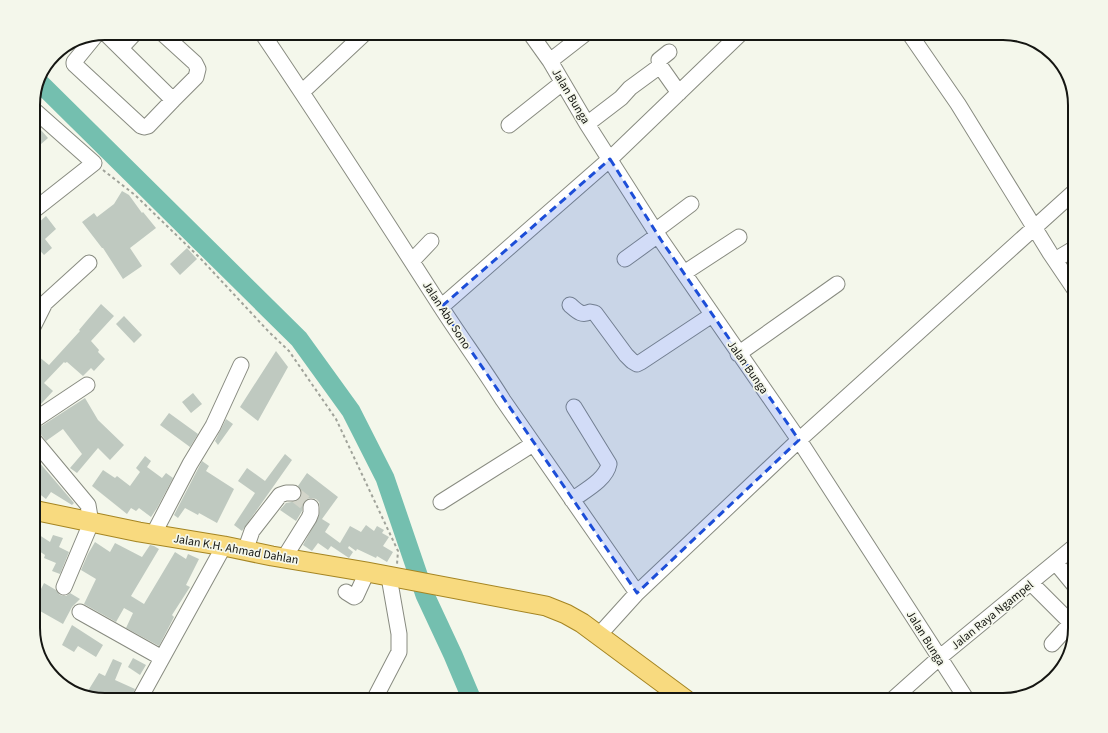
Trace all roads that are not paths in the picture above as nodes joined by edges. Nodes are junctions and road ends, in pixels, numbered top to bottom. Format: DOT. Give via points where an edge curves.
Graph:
graph roads {
  1 [pos="112,40"];
  2 [pos="128,40"];
  3 [pos="170,40"];
  4 [pos="267,40"];
  5 [pos="358,40"];
  6 [pos="535,40"];
  7 [pos="577,40"];
  8 [pos="732,40"];
  9 [pos="914,40"];
  10 [pos="90,42"];
  11 [pos="121,48"];
  12 [pos="669,52"];
  13 [pos="550,60"];
  14 [pos="660,66"];
  15 [pos="562,83"];
  16 [pos="302,92"];
  17 [pos="679,93"];
  18 [pos="173,100"];
  19 [pos="40,115"];
  20 [pos="588,124"];
  21 [pos="509,125"];
  22 [pos="610,159"];
  23 [pos="1068,197"];
  24 [pos="691,204"];
  25 [pos="40,205"];
  26 [pos="1034,227"];
  27 [pos="656,233"];
  28 [pos="739,237"];
  29 [pos="431,241"];
  30 [pos="1068,252"];
  31 [pos="625,259"];
  32 [pos="1055,260"];
  33 [pos="412,261"];
  34 [pos="89,263"];
  35 [pos="684,273"];
  36 [pos="1068,280"];
  37 [pos="836,284"];
  38 [pos="570,305"];
  39 [pos="441,307"];
  40 [pos="40,313"];
  41 [pos="712,314"];
  42 [pos="738,354"];
  43 [pos="241,365"];
  44 [pos="87,385"];
  45 [pos="574,407"];
  46 [pos="40,416"];
  47 [pos="799,440"];
  48 [pos="533,444"];
  49 [pos="40,447"];
  50 [pos="293,493"];
  51 [pos="572,500"];
  52 [pos="441,502"];
  53 [pos="311,507"];
  54 [pos="40,512"];
  55 [pos="91,523"];
  56 [pos="153,535"];
  57 [pos="224,546"];
  58 [pos="245,551"];
  59 [pos="1068,552"];
  60 [pos="284,558"];
  61 [pos="1056,563"];
  62 [pos="367,572"];
  63 [pos="393,577"];
  64 [pos="1068,578"];
  65 [pos="1031,583"];
  66 [pos="64,587"];
  67 [pos="346,592"];
  68 [pos="637,593"];
  69 [pos="80,612"];
  70 [pos="1068,620"];
  71 [pos="1068,630"];
  72 [pos="599,635"];
  73 [pos="1052,644"];
  74 [pos="162,658"];
  75 [pos="939,658"];
  76 [pos="143,693"];
  77 [pos="378,693"];
  78 [pos="677,693"];
  79 [pos="900,693"];
  80 [pos="962,693"];
  1 -- 11 [label="street"];
  2 -- 11 [label="street"];
  3 -- 18 [label="street" via="198,68 196,77"];
  4 -- 16 [label="street, Jalan Abu Sono"];
  5 -- 16 [label="street"];
  6 -- 13 [label="street, Jalan Bunga"];
  7 -- 13 [label="street"];
  8 -- 17 [label="street"];
  9 -- 26 [label="street" via="958,104"];
  10 -- 18 [label="street" via="74,64 141,126 148,126"];
  11 -- 18 [label="street"];
  12 -- 14 [label="street" via="659,60"];
  13 -- 15 [label="street, Jalan Bunga"];
  14 -- 17 [label="street"];
  14 -- 20 [label="street"];
  15 -- 20 [label="street, Jalan Bunga"];
  15 -- 21 [label="street"];
  16 -- 33 [label="street, Jalan Abu Sono"];
  17 -- 22 [label="street"];
  19 -- 25 [label="street" via="94,162"];
  20 -- 22 [label="street, Jalan Bunga"];
  22 -- 27 [label="street, Jalan Bunga"];
  22 -- 39 [label="street"];
  23 -- 26 [label="street"];
  24 -- 27 [label="street"];
  26 -- 32 [label="street"];
  26 -- 47 [label="street"];
  27 -- 31 [label="street"];
  27 -- 35 [label="street, Jalan Bunga"];
  28 -- 35 [label="street"];
  29 -- 33 [label="street"];
  30 -- 32 [label="street"];
  32 -- 36 [label="street"];
  33 -- 39 [label="street, Jalan Abu Sono"];
  34 -- 40 [label="street" via="45,303"];
  35 -- 41 [label="street, Jalan Bunga"];
  37 -- 42 [label="street"];
  38 -- 41 [label="street" via="582,314 595,313 626,355 637,364"];
  39 -- 48 [label="street, Jalan Abu Sono"];
  41 -- 42 [label="street, Jalan Bunga"];
  42 -- 47 [label="street, Jalan Bunga"];
  43 -- 56 [label="street" via="213,426"];
  44 -- 46 [label="street"];
  45 -- 51 [label="street" via="609,464 600,479"];
  47 -- 68 [label="street"];
  47 -- 75 [label="street, Jalan Bunga"];
  48 -- 51 [label="street, Jalan Abu Sono"];
  48 -- 52 [label="street"];
  49 -- 55 [label="street" via="88,505"];
  50 -- 58 [label="street" via="280,495 252,531"];
  51 -- 68 [label="street, Jalan Abu Sono"];
  53 -- 60 [label="street" via="309,518"];
  54 -- 55 [label="main road, Jalan K.H. Ahmad Dahlan"];
  55 -- 56 [label="main road, Jalan K.H. Ahmad Dahlan"];
  55 -- 66 [label="street"];
  56 -- 57 [label="main road, Jalan K.H. Ahmad Dahlan"];
  57 -- 58 [label="main road, Jalan K.H. Ahmad Dahlan"];
  57 -- 74 [label="street"];
  58 -- 60 [label="main road, Jalan K.H. Ahmad Dahlan"];
  59 -- 61 [label="street, Jalan Raya Ngampel"];
  60 -- 62 [label="main road, Jalan K.H. Ahmad Dahlan"];
  61 -- 64 [label="street"];
  61 -- 65 [label="street, Jalan Raya Ngampel"];
  62 -- 63 [label="main road, Jalan K.H. Ahmad Dahlan"];
  62 -- 67 [label="street" via="356,596"];
  63 -- 72 [label="main road, Jalan K.H. Ahmad Dahlan" via="546,606 566,614"];
  63 -- 77 [label="street" via="399,652"];
  65 -- 70 [label="street"];
  65 -- 75 [label="street, Jalan Raya Ngampel"];
  68 -- 72 [label="street"];
  69 -- 74 [label="street"];
  71 -- 73 [label="street"];
  72 -- 78 [label="main road, Jalan K.H. Ahmad Dahlan"];
  74 -- 76 [label="street"];
  75 -- 79 [label="street, Jalan Raya Ngampel"];
  75 -- 80 [label="street, Jalan Bunga"];
}
